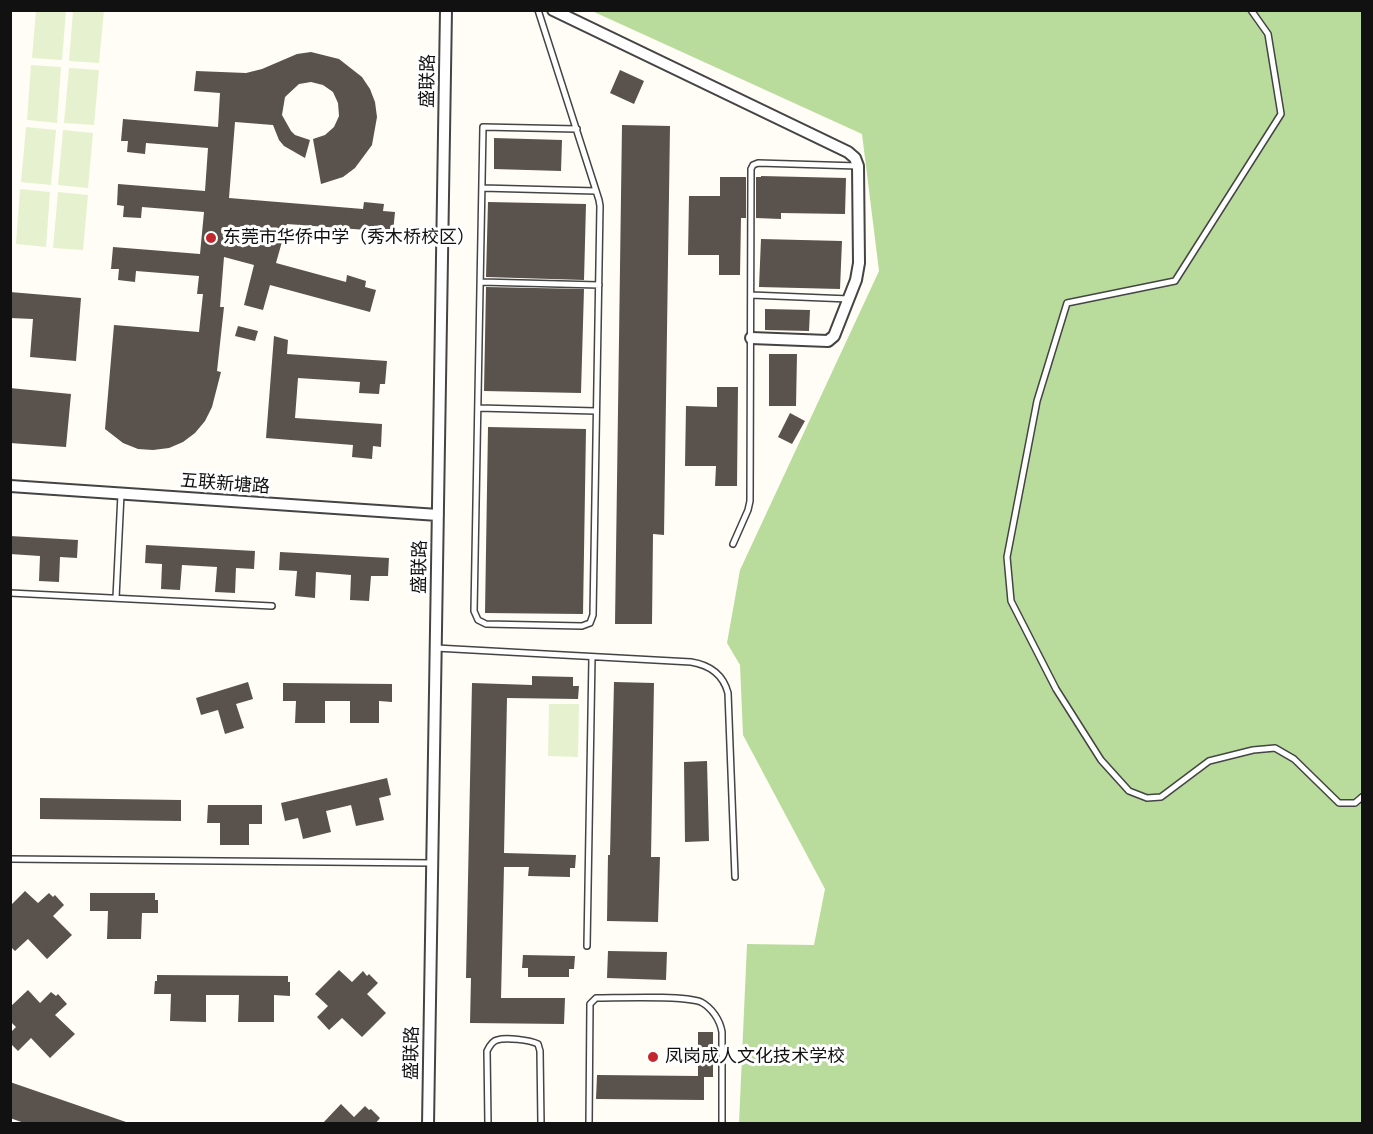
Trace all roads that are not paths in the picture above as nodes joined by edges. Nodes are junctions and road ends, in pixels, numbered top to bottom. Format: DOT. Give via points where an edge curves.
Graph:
graph roads {
  1 [pos="446,10"];
  2 [pos="538,10"];
  3 [pos="553,10"];
  4 [pos="1251,10"];
  5 [pos="577,129"];
  6 [pos="858,166"];
  7 [pos="482,188"];
  8 [pos="596,191"];
  9 [pos="481,282"];
  10 [pos="599,285"];
  11 [pos="751,295"];
  12 [pos="849,299"];
  13 [pos="751,338"];
  14 [pos="478,408"];
  15 [pos="596,411"];
  16 [pos="10,486"];
  17 [pos="121,494"];
  18 [pos="438,515"];
  19 [pos="734,544"];
  20 [pos="10,593"];
  21 [pos="116,598"];
  22 [pos="272,606"];
  23 [pos="435,648"];
  24 [pos="592,657"];
  25 [pos="1362,797"];
  26 [pos="10,859"];
  27 [pos="432,863"];
  28 [pos="735,877"];
  29 [pos="587,946"];
  30 [pos="428,1124"];
  31 [pos="488,1124"];
  32 [pos="541,1124"];
  33 [pos="589,1124"];
  34 [pos="722,1124"];
  1 -- 18 [label="street, 盛联路"];
  2 -- 5 [label="lane"];
  3 -- 6 [label="street" via="848,152"];
  4 -- 25 [label="lane" via="1268,34 1281,114 1175,281 1067,303 1037,401 1007,557 1011,601 1056,689 1101,760 1129,791 1147,798 1161,797 1209,761 1275,748 1294,759 1339,803 1355,803"];
  5 -- 7 [label="lane" via="483,127"];
  5 -- 8 [label="lane"];
  6 -- 11 [label="lane" via="753,165"];
  6 -- 12 [label="street" via="859,263"];
  7 -- 8 [label="lane"];
  7 -- 9 [label="lane"];
  8 -- 10 [label="lane" via="600,206"];
  9 -- 10 [label="lane"];
  9 -- 14 [label="lane"];
  10 -- 15 [label="lane"];
  11 -- 12 [label="lane"];
  11 -- 13 [label="lane"];
  12 -- 13 [label="street" via="834,336 828,341"];
  13 -- 19 [label="lane" via="750,501"];
  14 -- 15 [label="lane"];
  14 -- 15 [label="lane" via="474,611 478,620 486,624 522,625 582,626 590,623 593,615"];
  16 -- 17 [label="street, 五联新塘路"];
  17 -- 18 [label="street, 五联新塘路"];
  17 -- 21 [label="lane"];
  18 -- 23 [label="street, 盛联路"];
  20 -- 21 [label="lane"];
  21 -- 22 [label="lane"];
  23 -- 24 [label="lane"];
  23 -- 27 [label="street, 盛联路"];
  24 -- 28 [label="lane" via="702,664 725,684"];
  24 -- 29 [label="lane"];
  26 -- 27 [label="lane"];
  27 -- 30 [label="street, 盛联路"];
  31 -- 32 [label="lane" via="490,1045 496,1040 531,1040 540,1051"];
  33 -- 34 [label="lane" via="590,1004 596,998 693,1000 709,1008 722,1032"];
}
